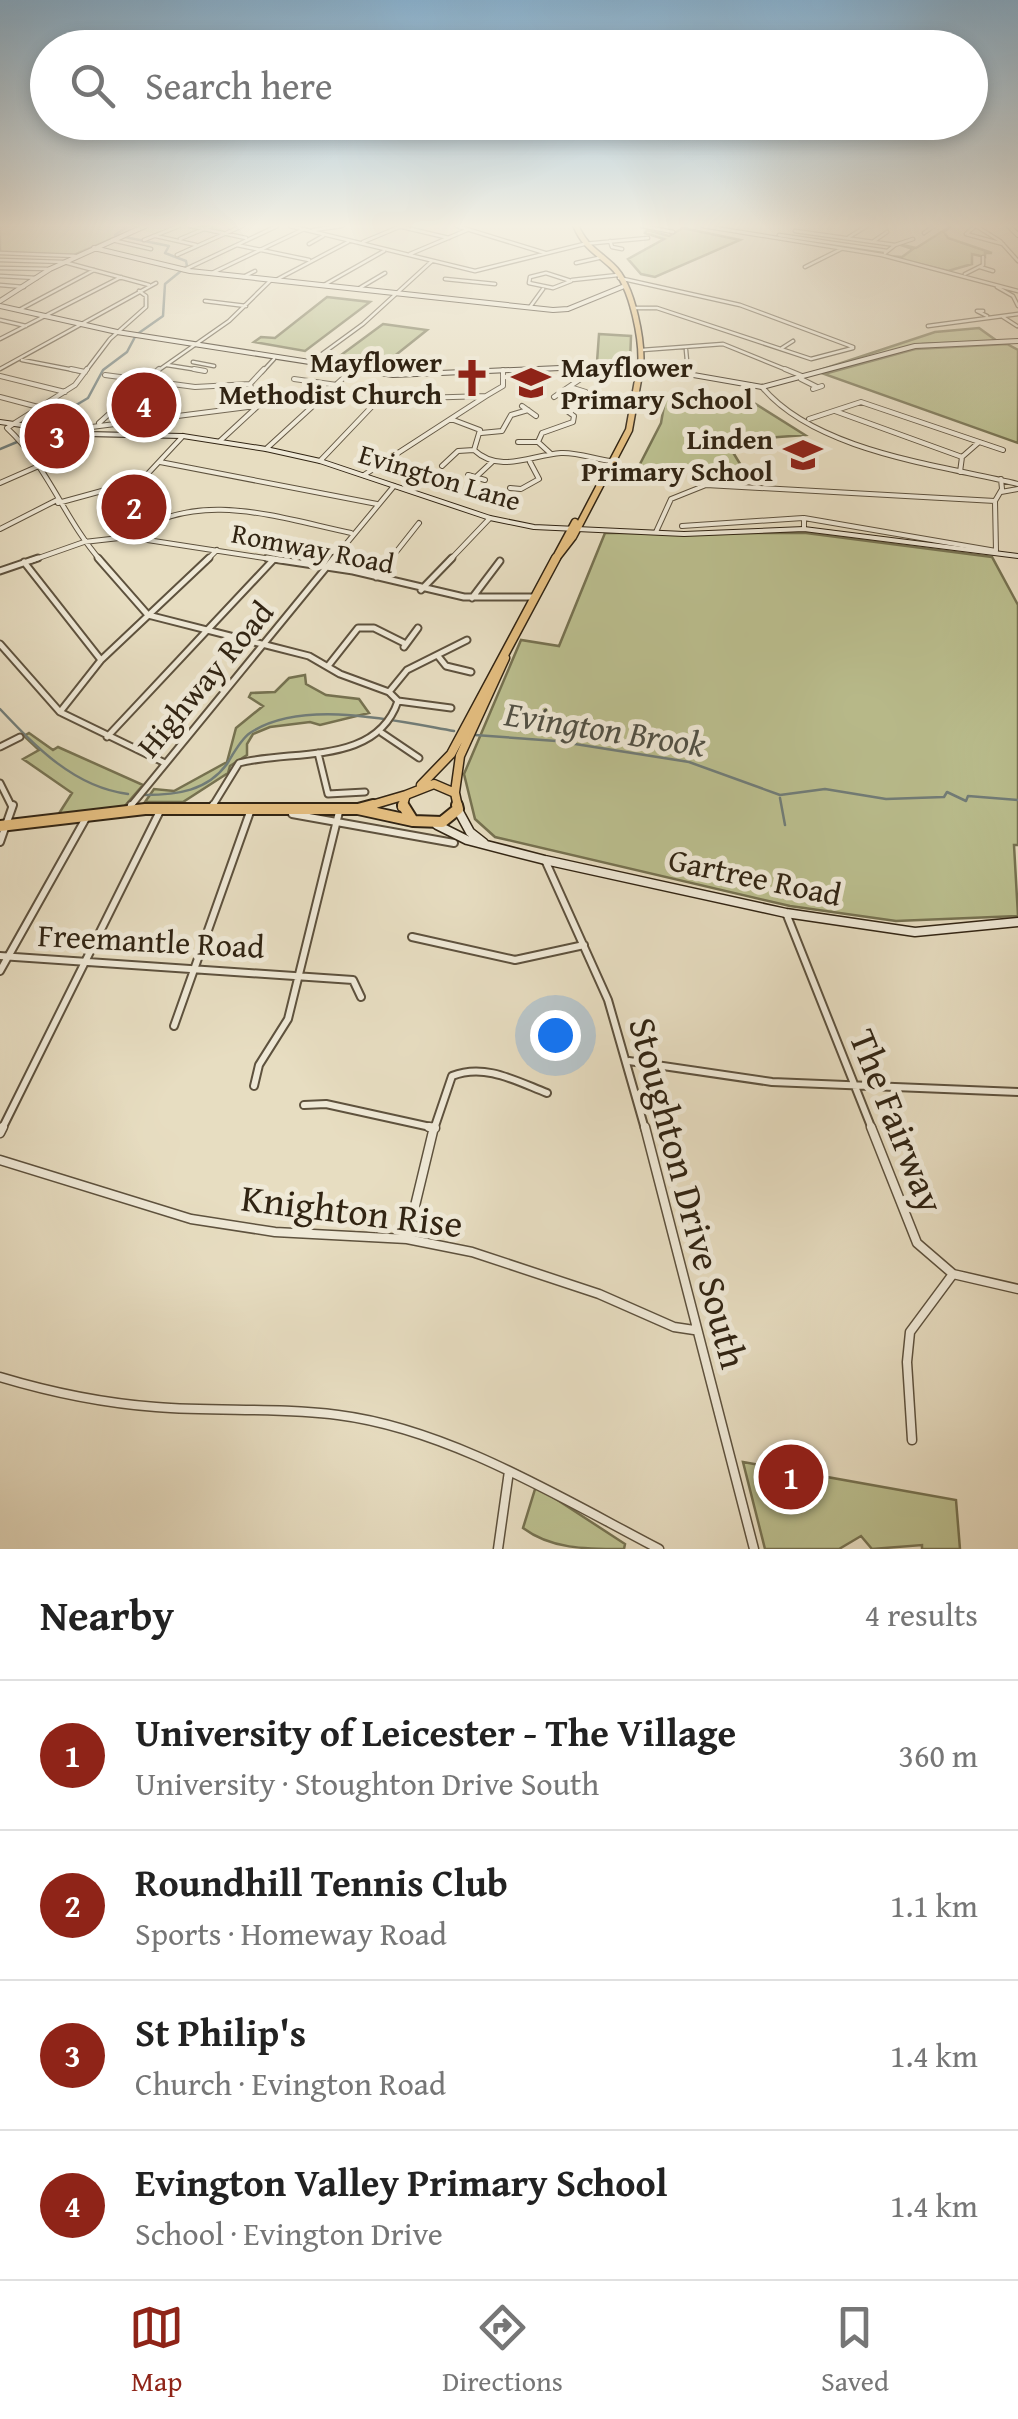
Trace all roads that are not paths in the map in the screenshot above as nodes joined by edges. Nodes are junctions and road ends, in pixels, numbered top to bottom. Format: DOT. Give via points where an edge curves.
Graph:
graph roads {
  1 [pos="41,298"];
  2 [pos="81,298"];
  3 [pos="128,298"];
  4 [pos="146,298"];
  5 [pos="254,298"];
  6 [pos="389,298"];
  7 [pos="447,298"];
  8 [pos="536,298"];
  9 [pos="586,298"];
  10 [pos="628,298"];
  11 [pos="715,298"];
  12 [pos="0,301"];
  13 [pos="205,301"];
  14 [pos="246,306"];
  15 [pos="530,307"];
  16 [pos="632,308"];
  17 [pos="19,310"];
  18 [pos="983,311"];
  19 [pos="1018,314"];
  20 [pos="946,316"];
  21 [pos="1001,316"];
  22 [pos="46,317"];
  23 [pos="990,318"];
  24 [pos="0,320"];
  25 [pos="954,323"];
  26 [pos="28,326"];
  27 [pos="84,326"];
  28 [pos="928,326"];
  29 [pos="1017,326"];
  30 [pos="117,332"];
  31 [pos="0,336"];
  32 [pos="794,341"];
  33 [pos="1018,341"];
  34 [pos="196,345"];
  35 [pos="642,350"];
  36 [pos="686,350"];
  37 [pos="779,350"];
  38 [pos="274,359"];
  39 [pos="19,360"];
  40 [pos="164,364"];
  41 [pos="308,364"];
  42 [pos="214,366"];
  43 [pos="584,367"];
  44 [pos="0,369"];
  45 [pos="192,369"];
  46 [pos="502,370"];
  47 [pos="642,370"];
  48 [pos="205,371"];
  49 [pos="352,371"];
  50 [pos="87,373"];
  51 [pos="688,374"];
  52 [pos="105,375"];
  53 [pos="0,376"];
  54 [pos="803,378"];
  55 [pos="294,379"];
  56 [pos="144,381"];
  57 [pos="250,384"];
  58 [pos="336,384"];
  59 [pos="570,387"];
  60 [pos="762,387"];
  61 [pos="818,388"];
  62 [pos="66,392"];
  63 [pos="586,392"];
  64 [pos="486,396"];
  65 [pos="554,396"];
  66 [pos="0,397"];
  67 [pos="380,398"];
  68 [pos="321,399"];
  69 [pos="258,404"];
  70 [pos="522,406"];
  71 [pos="42,408"];
  72 [pos="563,408"];
  73 [pos="581,409"];
  74 [pos="528,410"];
  75 [pos="835,411"];
  76 [pos="570,412"];
  77 [pos="536,416"];
  78 [pos="451,419"];
  79 [pos="806,420"];
  80 [pos="0,422"];
  81 [pos="12,424"];
  82 [pos="97,425"];
  83 [pos="68,430"];
  84 [pos="481,432"];
  85 [pos="85,434"];
  86 [pos="183,436"];
  87 [pos="220,442"];
  88 [pos="518,442"];
  89 [pos="538,442"];
  90 [pos="979,442"];
  91 [pos="266,448"];
  92 [pos="474,450"];
  93 [pos="1003,450"];
  94 [pos="551,454"];
  95 [pos="962,457"];
  96 [pos="320,460"];
  97 [pos="610,461"];
  98 [pos="160,462"];
  99 [pos="492,462"];
  100 [pos="530,462"];
  101 [pos="41,465"];
  102 [pos="442,466"];
  103 [pos="960,472"];
  104 [pos="364,475"];
  105 [pos="468,476"];
  106 [pos="476,476"];
  107 [pos="484,480"];
  108 [pos="1001,480"];
  109 [pos="0,483"];
  110 [pos="394,486"];
  111 [pos="1018,486"];
  112 [pos="510,488"];
  113 [pos="1001,492"];
  114 [pos="995,501"];
  115 [pos="58,502"];
  116 [pos="377,504"];
  117 [pos="490,518"];
  118 [pos="804,518"];
  119 [pos="419,523"];
  120 [pos="682,526"];
  121 [pos="574,529"];
  122 [pos="804,529"];
  123 [pos="0,530"];
  124 [pos="656,532"];
  125 [pos="352,534"];
  126 [pos="128,537"];
  127 [pos="84,542"];
  128 [pos="218,550"];
  129 [pos="1018,556"];
  130 [pos="492,559"];
  131 [pos="274,560"];
  132 [pos="24,562"];
  133 [pos="324,567"];
  134 [pos="0,570"];
  135 [pos="376,578"];
  136 [pos="422,590"];
  137 [pos="472,598"];
  138 [pos="535,598"];
  139 [pos="148,615"];
  140 [pos="418,628"];
  141 [pos="205,630"];
  142 [pos="467,640"];
  143 [pos="0,644"];
  144 [pos="266,646"];
  145 [pos="507,650"];
  146 [pos="438,656"];
  147 [pos="100,660"];
  148 [pos="328,666"];
  149 [pos="471,672"];
  150 [pos="389,692"];
  151 [pos="398,701"];
  152 [pos="451,708"];
  153 [pos="60,712"];
  154 [pos="382,733"];
  155 [pos="107,736"];
  156 [pos="20,737"];
  157 [pos="0,748"];
  158 [pos="318,752"];
  159 [pos="419,758"];
  160 [pos="165,763"];
  161 [pos="0,783"];
  162 [pos="421,785"];
  163 [pos="365,792"];
  164 [pos="455,793"];
  165 [pos="406,795"];
  166 [pos="161,808"];
  167 [pos="211,808"];
  168 [pos="251,809"];
  169 [pos="358,809"];
  170 [pos="458,809"];
  171 [pos="130,810"];
  172 [pos="292,814"];
  173 [pos="338,814"];
  174 [pos="87,816"];
  175 [pos="413,821"];
  176 [pos="3,826"];
  177 [pos="437,832"];
  178 [pos="0,842"];
  179 [pos="454,843"];
  180 [pos="485,844"];
  181 [pos="545,860"];
  182 [pos="786,913"];
  183 [pos="1018,922"];
  184 [pos="412,937"];
  185 [pos="584,945"];
  186 [pos="4,957"];
  187 [pos="84,965"];
  188 [pos="0,971"];
  189 [pos="192,972"];
  190 [pos="300,973"];
  191 [pos="361,996"];
  192 [pos="174,1026"];
  193 [pos="629,1061"];
  194 [pos="254,1086"];
  195 [pos="852,1086"];
  196 [pos="546,1092"];
  197 [pos="1018,1092"];
  198 [pos="304,1105"];
  199 [pos="435,1128"];
  200 [pos="0,1134"];
  201 [pos="0,1160"];
  202 [pos="408,1239"];
  203 [pos="953,1274"];
  204 [pos="1018,1289"];
  205 [pos="694,1330"];
  206 [pos="0,1377"];
  207 [pos="912,1440"];
  208 [pos="509,1471"];
  209 [pos="498,1549"];
  210 [pos="659,1549"];
  211 [pos="754,1549"];
  1 -- 17 [label="street"];
  2 -- 22 [label="street"];
  3 -- 27 [label="street"];
  4 -- 30 [label="street" via="146,307"];
  5 -- 14 [label="street"];
  6 -- 41 [label="street"];
  7 -- 15 [label="street"];
  8 -- 15 [label="street"];
  9 -- 15 [label="street" via="564,310"];
  10 -- 16 [label="highway"];
  11 -- 37 [label="street" via="812,328 852,349 817,360"];
  12 -- 17 [label="street"];
  13 -- 14 [label="street"];
  14 -- 34 [label="street"];
  16 -- 35 [label="highway"];
  16 -- 37 [label="street" via="658,308"];
  17 -- 22 [label="street"];
  18 -- 23 [label="street" via="977,311"];
  19 -- 21 [label="street"];
  20 -- 25 [label="street"];
  21 -- 23 [label="street"];
  21 -- 29 [label="street"];
  22 -- 26 [label="street"];
  22 -- 27 [label="street"];
  23 -- 25 [label="street"];
  24 -- 26 [label="street"];
  25 -- 28 [label="street"];
  26 -- 31 [label="street"];
  27 -- 30 [label="street"];
  27 -- 39 [label="street"];
  30 -- 34 [label="street"];
  30 -- 50 [label="street"];
  32 -- 37 [label="street"];
  33 -- 54 [label="street" via="915,346"];
  34 -- 38 [label="street"];
  34 -- 40 [label="street"];
  35 -- 36 [label="street"];
  35 -- 47 [label="highway"];
  36 -- 51 [label="street"];
  36 -- 54 [label="street" via="723,344"];
  38 -- 41 [label="street"];
  38 -- 57 [label="street"];
  39 -- 44 [label="street"];
  39 -- 50 [label="street"];
  40 -- 45 [label="street"];
  40 -- 56 [label="street"];
  41 -- 49 [label="street"];
  42 -- 45 [label="street" via="196,363"];
  43 -- 46 [label="street"];
  43 -- 47 [label="street"];
  43 -- 59 [label="street"];
  45 -- 48 [label="street"];
  46 -- 49 [label="street"];
  46 -- 64 [label="street" via="503,386"];
  47 -- 51 [label="street"];
  47 -- 97 [label="highway" via="633,422"];
  49 -- 58 [label="street"];
  50 -- 62 [label="street"];
  51 -- 60 [label="street"];
  52 -- 56 [label="street"];
  53 -- 62 [label="street"];
  54 -- 60 [label="street"];
  54 -- 61 [label="street"];
  55 -- 58 [label="street"];
  56 -- 57 [label="street"];
  56 -- 82 [label="street"];
  57 -- 69 [label="street"];
  58 -- 68 [label="street"];
  59 -- 63 [label="street"];
  59 -- 65 [label="street"];
  60 -- 79 [label="street"];
  62 -- 71 [label="street"];
  64 -- 67 [label="street"];
  64 -- 78 [label="street"];
  66 -- 71 [label="street"];
  67 -- 68 [label="street"];
  67 -- 96 [label="street"];
  68 -- 69 [label="street"];
  68 -- 91 [label="street"];
  69 -- 82 [label="street"];
  69 -- 87 [label="street"];
  70 -- 74 [label="street"];
  71 -- 81 [label="street"];
  72 -- 76 [label="street"];
  73 -- 76 [label="street"];
  74 -- 77 [label="street"];
  74 -- 84 [label="street" via="511,416 502,431"];
  75 -- 79 [label="street"];
  75 -- 90 [label="street" via="866,403"];
  75 -- 95 [label="street"];
  76 -- 89 [label="street" via="573,422"];
  78 -- 84 [label="street"];
  78 -- 104 [label="street"];
  79 -- 103 [label="street" via="864,448"];
  80 -- 81 [label="street, Evington Lane"];
  81 -- 83 [label="street, Evington Lane"];
  81 -- 101 [label="street" via="7,428"];
  82 -- 83 [label="street"];
  83 -- 85 [label="street, Evington Lane"];
  84 -- 92 [label="street"];
  85 -- 86 [label="street, Evington Lane"];
  85 -- 101 [label="street"];
  86 -- 87 [label="street, Evington Lane"];
  86 -- 98 [label="street"];
  87 -- 91 [label="street, Evington Lane"];
  88 -- 89 [label="street"];
  89 -- 94 [label="street"];
  90 -- 93 [label="street"];
  90 -- 95 [label="street"];
  91 -- 96 [label="street, Evington Lane"];
  92 -- 99 [label="street"];
  92 -- 102 [label="street" via="458,450"];
  94 -- 97 [label="street"];
  94 -- 100 [label="street"];
  95 -- 103 [label="street"];
  96 -- 104 [label="street, Evington Lane"];
  97 -- 121 [label="highway"];
  98 -- 115 [label="street" via="131,484"];
  98 -- 116 [label="street"];
  99 -- 100 [label="street"];
  99 -- 106 [label="street"];
  100 -- 112 [label="street" via="539,479"];
  101 -- 109 [label="street"];
  101 -- 115 [label="street"];
  103 -- 108 [label="street"];
  104 -- 110 [label="street, Evington Lane"];
  105 -- 106 [label="street"];
  106 -- 107 [label="street"];
  108 -- 111 [label="street"];
  108 -- 113 [label="street"];
  110 -- 116 [label="street, Highway Road"];
  110 -- 117 [label="street, Evington Lane"];
  111 -- 113 [label="street"];
  113 -- 114 [label="street"];
  114 -- 118 [label="street" via="998,546 988,550"];
  114 -- 124 [label="street" via="706,485 671,498"];
  115 -- 123 [label="street"];
  115 -- 127 [label="street"];
  116 -- 125 [label="street, Highway Road"];
  117 -- 121 [label="street, Evington Lane"];
  117 -- 136 [label="street"];
  118 -- 120 [label="street"];
  118 -- 122 [label="street"];
  119 -- 135 [label="street"];
  121 -- 124 [label="street, Evington Lane"];
  121 -- 138 [label="highway"];
  122 -- 124 [label="street, Evington Lane"];
  122 -- 129 [label="street, Evington Lane"];
  125 -- 126 [label="street" via="257,512 207,510 154,520"];
  125 -- 133 [label="street, Highway Road"];
  126 -- 127 [label="street, Romway Road"];
  126 -- 128 [label="street, Romway Road"];
  127 -- 132 [label="street, Romway Road"];
  127 -- 139 [label="street"];
  128 -- 131 [label="street, Romway Road"];
  128 -- 139 [label="street"];
  130 -- 137 [label="street" via="503,562"];
  131 -- 133 [label="street, Romway Road"];
  131 -- 141 [label="street"];
  132 -- 134 [label="street, Romway Road"];
  132 -- 147 [label="street"];
  133 -- 135 [label="street, Romway Road"];
  133 -- 144 [label="street, Highway Road"];
  135 -- 136 [label="street, Romway Road"];
  136 -- 137 [label="street, Romway Road"];
  137 -- 138 [label="street, Romway Road"];
  138 -- 145 [label="highway"];
  139 -- 141 [label="street"];
  139 -- 147 [label="street"];
  140 -- 148 [label="street" via="405,646 374,628 358,628"];
  141 -- 144 [label="street"];
  141 -- 155 [label="street"];
  142 -- 146 [label="street"];
  143 -- 153 [label="street"];
  144 -- 148 [label="street"];
  144 -- 160 [label="street, Highway Road"];
  145 -- 162 [label="highway" via="450,754"];
  145 -- 164 [label="highway" via="460,756"];
  146 -- 149 [label="street" via="446,666"];
  146 -- 150 [label="street" via="408,670"];
  147 -- 153 [label="street"];
  148 -- 150 [label="street"];
  150 -- 151 [label="street"];
  151 -- 152 [label="street"];
  151 -- 154 [label="street"];
  153 -- 155 [label="street"];
  154 -- 158 [label="street"];
  154 -- 159 [label="street"];
  155 -- 160 [label="street"];
  156 -- 157 [label="street"];
  158 -- 163 [label="street" via="328,794"];
  158 -- 167 [label="street" via="239,763"];
  160 -- 171 [label="street, Highway Road"];
  161 -- 176 [label="street" via="12,797"];
  162 -- 164 [label="highway"];
  162 -- 165 [label="highway"];
  164 -- 170 [label="highway"];
  165 -- 169 [label="highway, Gartree Road"];
  165 -- 175 [label="highway" via="402,807"];
  166 -- 167 [label="highway, Gartree Road"];
  166 -- 171 [label="highway, Gartree Road"];
  166 -- 187 [label="street"];
  167 -- 168 [label="highway, Gartree Road"];
  168 -- 173 [label="highway, Gartree Road"];
  168 -- 189 [label="street"];
  169 -- 173 [label="highway, Gartree Road"];
  169 -- 175 [label="highway, Gartree Road"];
  170 -- 177 [label="highway"];
  170 -- 180 [label="street"];
  171 -- 174 [label="highway, Gartree Road"];
  172 -- 173 [label="street, Gartree Road"];
  173 -- 177 [label="street, Gartree Road"];
  173 -- 190 [label="street"];
  174 -- 176 [label="highway, Gartree Road"];
  174 -- 186 [label="street"];
  175 -- 177 [label="highway"];
  176 -- 178 [label="street"];
  177 -- 179 [label="street, Gartree Road"];
  177 -- 180 [label="street, Gartree Road"];
  180 -- 181 [label="street, Gartree Road"];
  181 -- 182 [label="street, Gartree Road"];
  181 -- 185 [label="street, Stoughton Drive South"];
  182 -- 183 [label="street, Gartree Road" via="916,932"];
  182 -- 195 [label="street, The Fairway"];
  184 -- 185 [label="street" via="514,960"];
  185 -- 193 [label="street, Stoughton Drive South"];
  186 -- 187 [label="street, Freemantle Road"];
  186 -- 188 [label="street"];
  187 -- 189 [label="street, Freemantle Road"];
  187 -- 200 [label="street"];
  189 -- 190 [label="street, Freemantle Road"];
  189 -- 192 [label="street"];
  190 -- 191 [label="street, Freemantle Road" via="352,980"];
  190 -- 194 [label="street" via="288,1019"];
  193 -- 195 [label="street"];
  193 -- 205 [label="street, Stoughton Drive South"];
  195 -- 197 [label="street"];
  195 -- 203 [label="street, The Fairway" via="917,1243"];
  196 -- 199 [label="street" via="485,1071 462,1071 445,1085"];
  198 -- 199 [label="street"];
  199 -- 202 [label="street"];
  201 -- 202 [label="street, Knighton Rise" via="191,1219 275,1232"];
  202 -- 205 [label="street, Knighton Rise" via="536,1272"];
  203 -- 204 [label="street, The Fairway"];
  203 -- 207 [label="street" via="910,1332"];
  205 -- 211 [label="street, Stoughton Drive South"];
  206 -- 208 [label="street" via="46,1392 153,1408 340,1415"];
  208 -- 209 [label="street"];
  208 -- 210 [label="street"];
}
